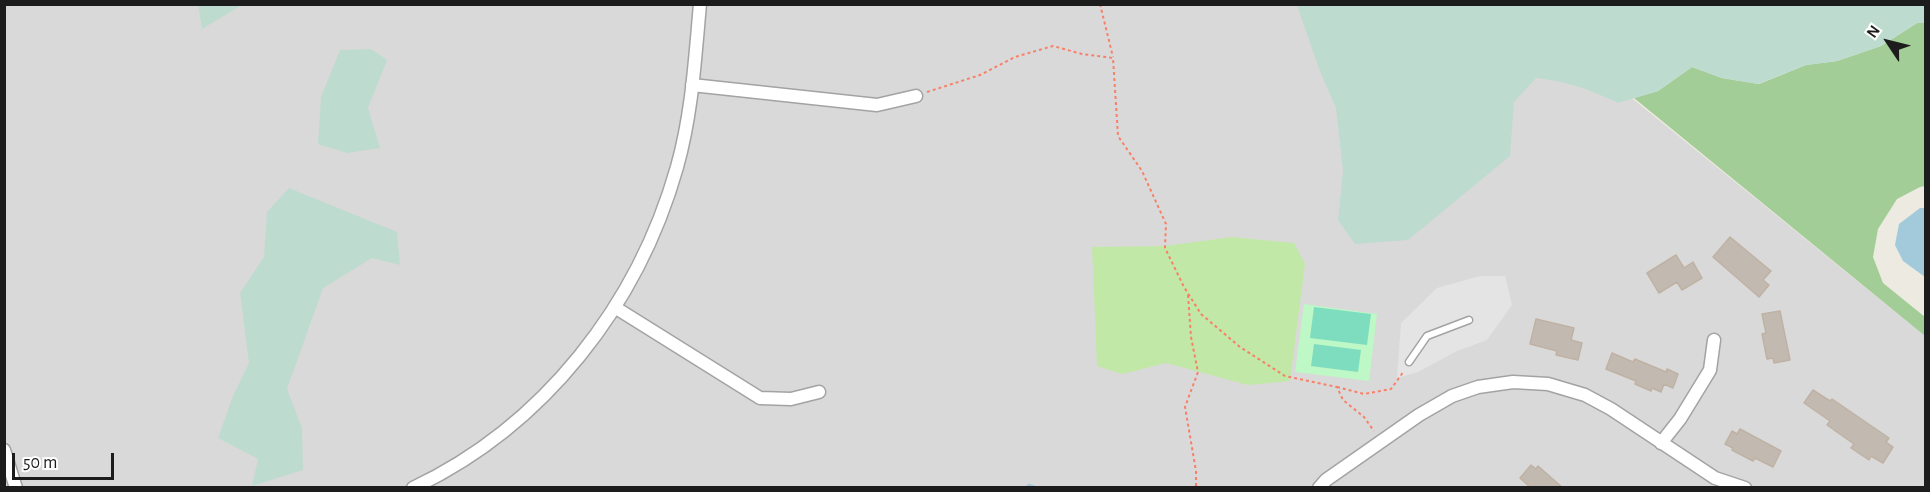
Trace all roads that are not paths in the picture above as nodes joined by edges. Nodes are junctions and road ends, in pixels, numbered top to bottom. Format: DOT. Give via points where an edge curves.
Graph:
graph roads {
  1 [pos="700,4"];
  2 [pos="692,85"];
  3 [pos="916,96"];
  4 [pos="616,308"];
  5 [pos="1469,320"];
  6 [pos="1714,340"];
  7 [pos="1409,362"];
  8 [pos="819,392"];
  9 [pos="1661,443"];
  10 [pos="4,450"];
  11 [pos="16,488"];
  12 [pos="413,488"];
  13 [pos="1319,488"];
  14 [pos="1745,488"];
  1 -- 2 [label="street"];
  2 -- 3 [label="street" via="877,105"];
  2 -- 4 [label="street" via="678,166 665,206"];
  4 -- 8 [label="street" via="760,398 791,399"];
  4 -- 12 [label="street" via="577,360 520,418 458,463"];
  5 -- 7 [label="lane" via="1427,336"];
  6 -- 9 [label="street" via="1710,370"];
  9 -- 13 [label="street" via="1585,395 1548,384 1513,382 1452,396 1381,441"];
  9 -- 14 [label="street" via="1715,478"];
  10 -- 11 [label="street"];
}
